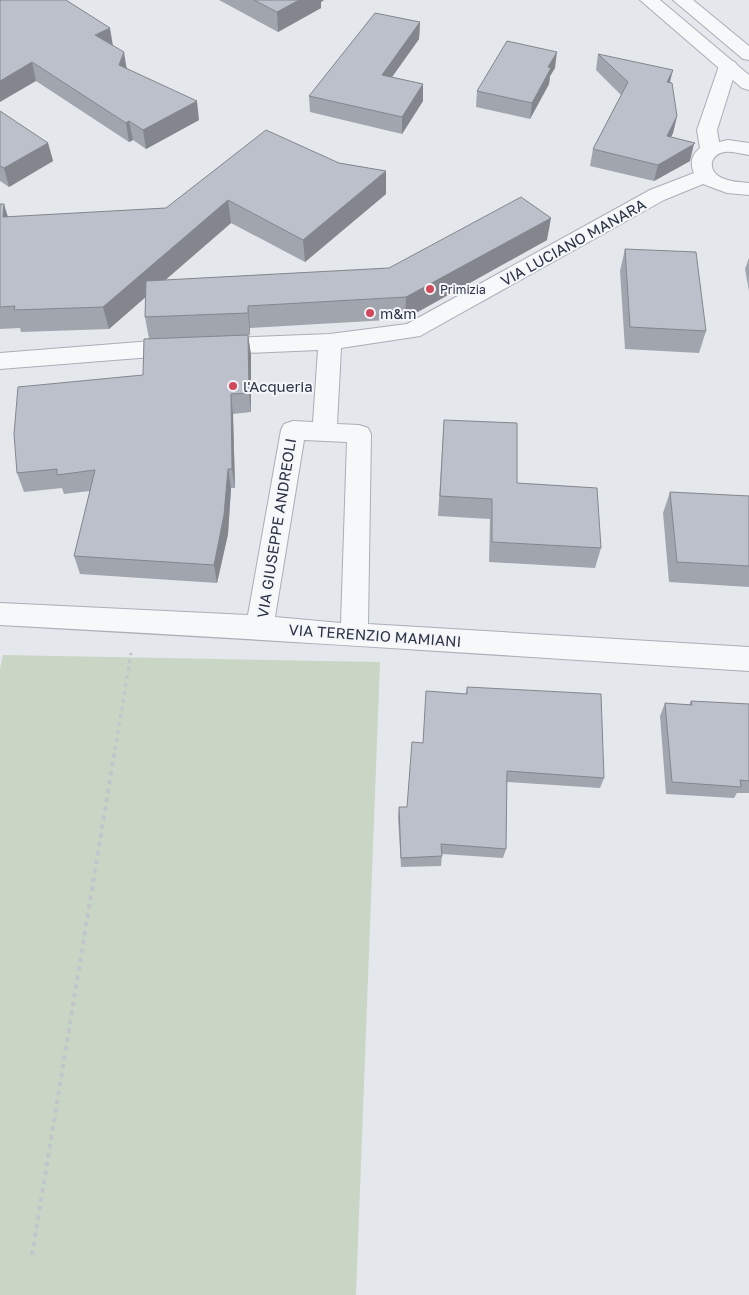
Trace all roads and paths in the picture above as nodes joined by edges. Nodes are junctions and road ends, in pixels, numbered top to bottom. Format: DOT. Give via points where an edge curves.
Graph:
graph roads {
  1 [pos="649,0"];
  2 [pos="682,0"];
  3 [pos="749,55"];
  4 [pos="728,66"];
  5 [pos="749,84"];
  6 [pos="749,149"];
  7 [pos="710,150"];
  8 [pos="706,176"];
  9 [pos="749,189"];
  10 [pos="330,342"];
  11 [pos="0,360"];
  12 [pos="324,432"];
  13 [pos="0,614"];
  14 [pos="260,627"];
  15 [pos="354,635"];
  16 [pos="130,657"];
  17 [pos="749,659"];
  18 [pos="32,1255"];
  1 -- 4 [label="street"];
  2 -- 3 [label="street"];
  4 -- 5 [label="street"];
  4 -- 7 [label="street" via="707,130"];
  6 -- 7 [label="street" via="729,146"];
  7 -- 8 [label="street" via="699,162"];
  8 -- 9 [label="street" via="724,187"];
  8 -- 10 [label="street, VIA LUCIANO MANARA" via="657,195 412,331"];
  10 -- 11 [label="street, VIA LUCIANO MANARA" via="152,349"];
  10 -- 12 [label="street"];
  12 -- 14 [label="street, VIA GIUSEPPE ANDREOLI" via="293,430"];
  12 -- 15 [label="street, VIA GIUSEPPE ANDREOLI" via="359,434"];
  13 -- 14 [label="street, VIA TERENZIO MAMIANI"];
  14 -- 15 [label="street, VIA TERENZIO MAMIANI"];
  15 -- 17 [label="street, VIA TERENZIO MAMIANI"];
  16 -- 18 [label="path"];
}
